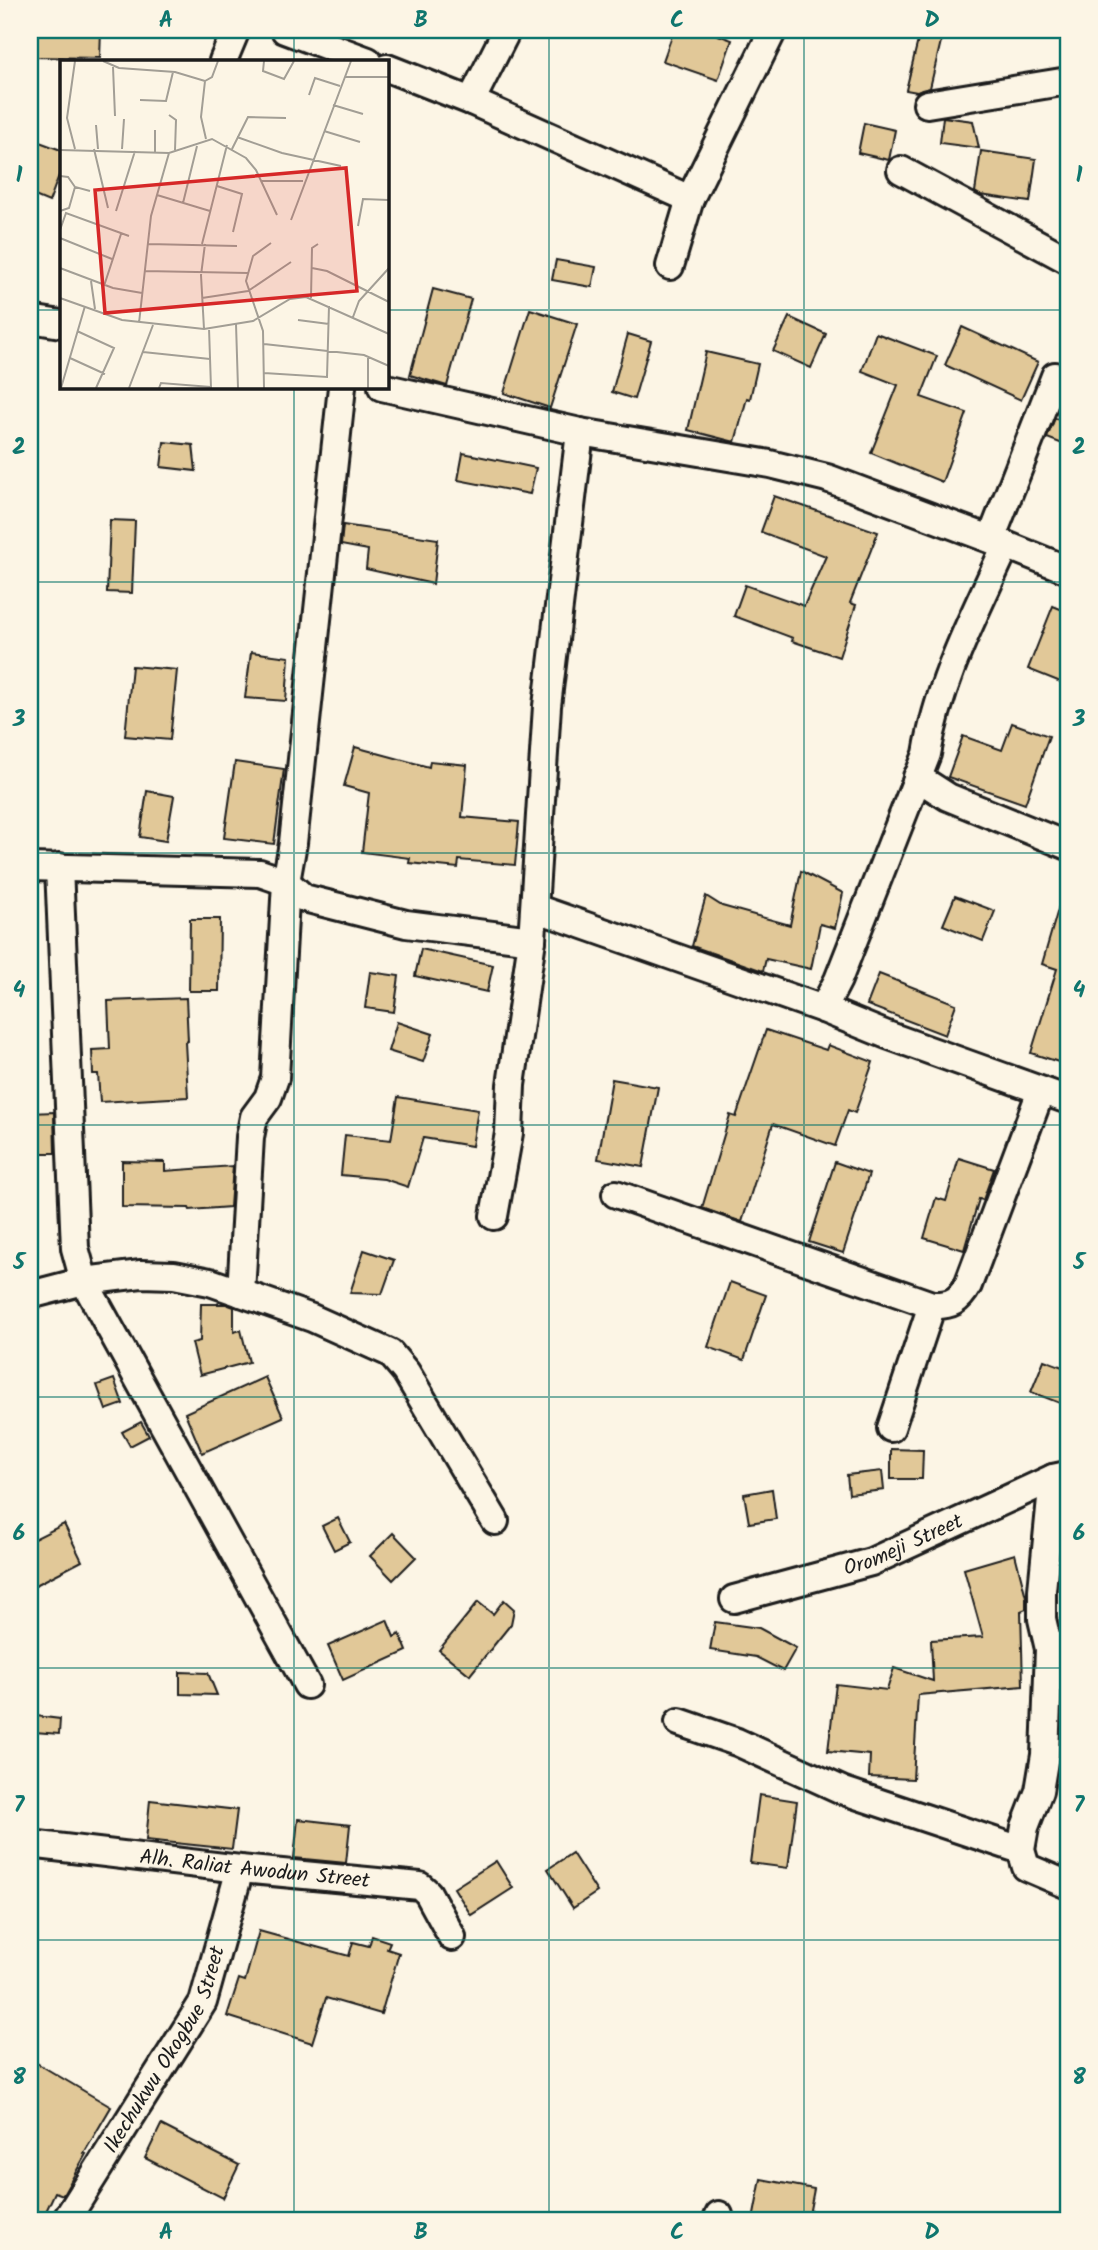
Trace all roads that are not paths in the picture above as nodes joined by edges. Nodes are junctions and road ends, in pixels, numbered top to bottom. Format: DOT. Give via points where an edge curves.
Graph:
graph roads {
  1 [pos="236,30"];
  2 [pos="285,30"];
  3 [pos="507,30"];
  4 [pos="774,30"];
  5 [pos="222,60"];
  6 [pos="365,60"];
  7 [pos="388,68"];
  8 [pos="1068,81"];
  9 [pos="471,101"];
  10 [pos="927,104"];
  11 [pos="901,170"];
  12 [pos="690,199"];
  13 [pos="1068,260"];
  14 [pos="670,266"];
  15 [pos="30,318"];
  16 [pos="60,324"];
  17 [pos="1055,376"];
  18 [pos="342,388"];
  19 [pos="386,388"];
  20 [pos="580,432"];
  21 [pos="999,542"];
  22 [pos="1068,570"];
  23 [pos="916,777"];
  24 [pos="1068,846"];
  25 [pos="30,867"];
  26 [pos="59,867"];
  27 [pos="286,882"];
  28 [pos="535,908"];
  29 [pos="532,940"];
  30 [pos="823,1009"];
  31 [pos="1041,1091"];
  32 [pos="1068,1100"];
  33 [pos="616,1194"];
  34 [pos="494,1216"];
  35 [pos="84,1281"];
  36 [pos="241,1293"];
  37 [pos="30,1295"];
  38 [pos="932,1305"];
  39 [pos="891,1428"];
  40 [pos="1060,1476"];
  41 [pos="495,1521"];
  42 [pos="734,1599"];
  43 [pos="307,1685"];
  44 [pos="679,1722"];
  45 [pos="30,1844"];
  46 [pos="1021,1850"];
  47 [pos="240,1869"];
  48 [pos="1068,1885"];
  49 [pos="452,1937"];
  50 [pos="66,2220"];
  1 -- 5 [label="street"];
  2 -- 6 [label="street"];
  3 -- 9 [label="street"];
  4 -- 12 [label="street"];
  7 -- 9 [label="street"];
  8 -- 10 [label="street"];
  9 -- 12 [label="street"];
  11 -- 13 [label="street"];
  12 -- 14 [label="street"];
  15 -- 16 [label="street"];
  17 -- 21 [label="street"];
  18 -- 27 [label="street"];
  19 -- 20 [label="street"];
  20 -- 21 [label="street" via="827,478"];
  20 -- 28 [label="street" via="547,706"];
  21 -- 22 [label="street"];
  21 -- 23 [label="street"];
  23 -- 24 [label="street" via="948,797"];
  23 -- 30 [label="street"];
  25 -- 26 [label="street"];
  26 -- 27 [label="street" via="260,873"];
  26 -- 35 [label="street" via="75,1248"];
  27 -- 29 [label="street" via="304,898 406,924"];
  27 -- 36 [label="street" via="275,1078 252,1127"];
  28 -- 29 [label="street"];
  28 -- 30 [label="street"];
  29 -- 34 [label="street" via="511,1085 509,1133"];
  30 -- 31 [label="street"];
  31 -- 32 [label="street"];
  31 -- 38 [label="street" via="968,1285 960,1298 946,1306"];
  33 -- 38 [label="street"];
  35 -- 36 [label="street" via="174,1275"];
  35 -- 37 [label="street"];
  35 -- 43 [label="street"];
  36 -- 41 [label="street" via="390,1353"];
  38 -- 39 [label="street"];
  40 -- 42 [label="street, Oromeji Street" via="871,1562"];
  40 -- 46 [label="street" via="1042,1590 1049,1649 1045,1755"];
  44 -- 46 [label="street" via="737,1742 844,1791"];
  45 -- 47 [label="street, Alh. Raliat Awodun Street"];
  46 -- 48 [label="street" via="1026,1867"];
  47 -- 49 [label="street, Alh. Raliat Awodun Street" via="420,1886"];
  47 -- 50 [label="street, Ikechukwu Okogbue Street" via="203,2002"];
}
